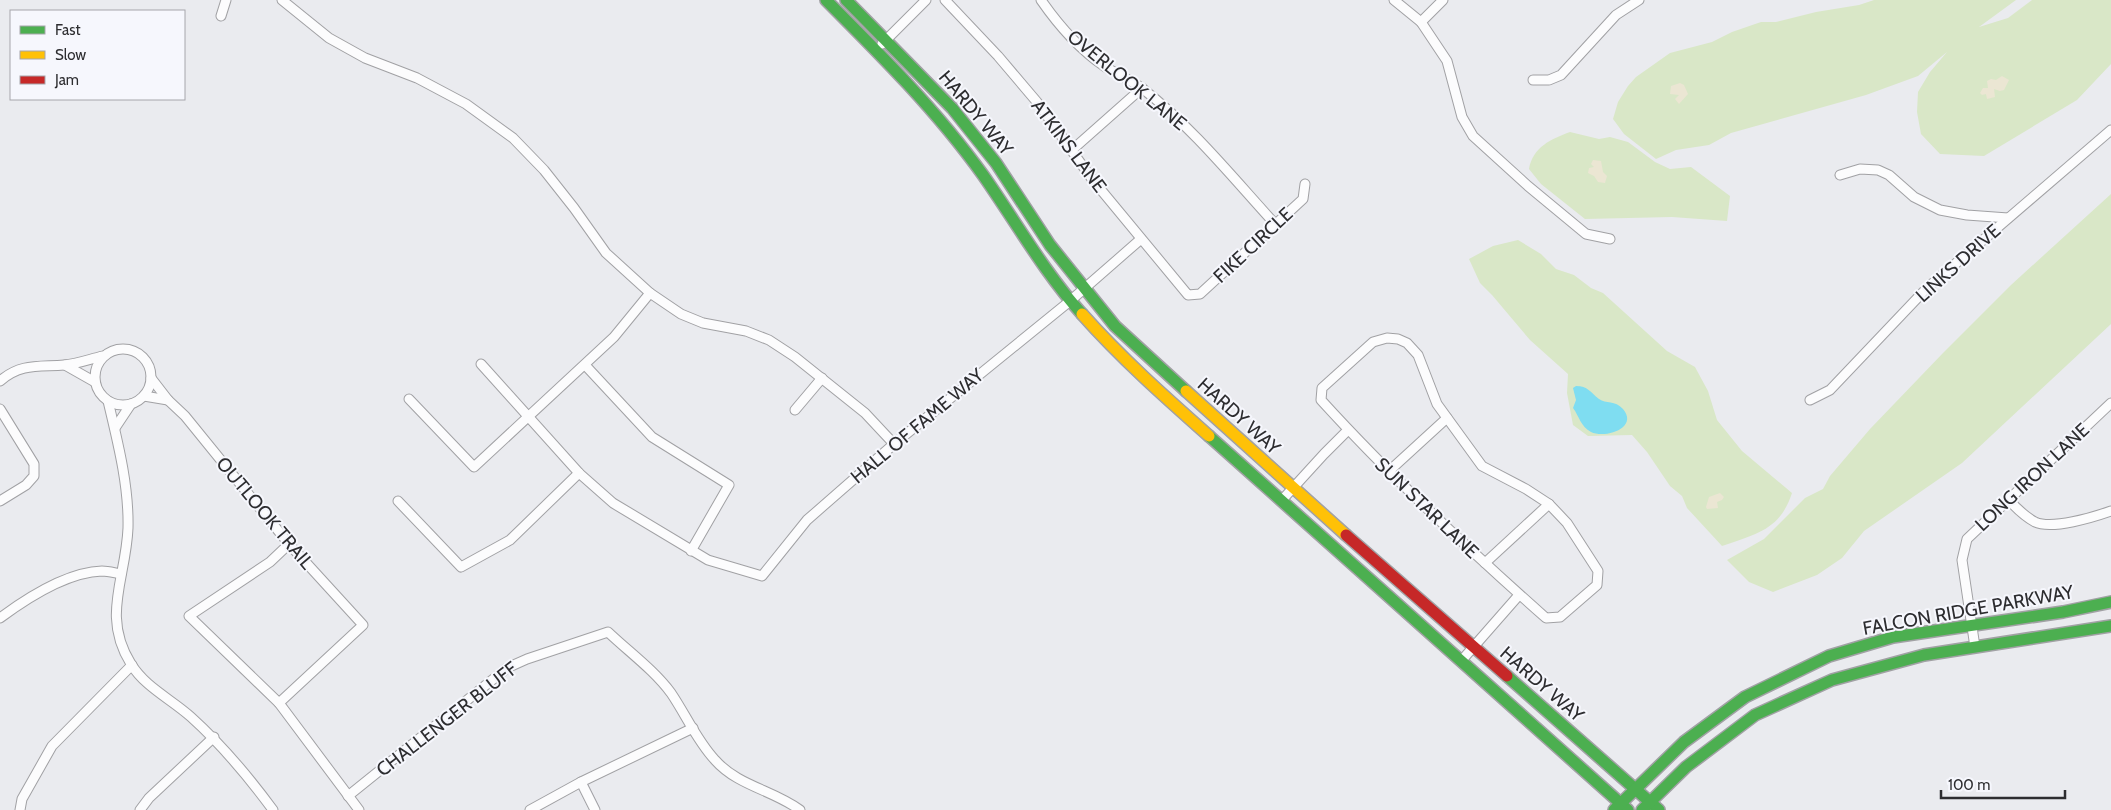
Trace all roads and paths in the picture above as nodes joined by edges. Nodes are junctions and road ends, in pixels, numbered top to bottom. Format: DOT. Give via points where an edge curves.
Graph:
graph roads {
  1 [pos="226,0"];
  2 [pos="282,0"];
  3 [pos="826,0"];
  4 [pos="846,0"];
  5 [pos="926,0"];
  6 [pos="945,0"];
  7 [pos="1041,0"];
  8 [pos="1394,0"];
  9 [pos="1443,0"];
  10 [pos="1639,0"];
  11 [pos="221,16"];
  12 [pos="1421,22"];
  13 [pos="886,39"];
  14 [pos="876,50"];
  15 [pos="1533,80"];
  16 [pos="1142,88"];
  17 [pos="2111,130"];
  18 [pos="1072,150"];
  19 [pos="1840,174"];
  20 [pos="1305,184"];
  21 [pos="2008,218"];
  22 [pos="1276,225"];
  23 [pos="1141,239"];
  24 [pos="1610,239"];
  25 [pos="1084,288"];
  26 [pos="650,293"];
  27 [pos="1188,295"];
  28 [pos="1070,301"];
  29 [pos="103,356"];
  30 [pos="481,364"];
  31 [pos="65,365"];
  32 [pos="585,365"];
  33 [pos="151,378"];
  34 [pos="822,378"];
  35 [pos="0,381"];
  36 [pos="95,382"];
  37 [pos="144,396"];
  38 [pos="409,399"];
  39 [pos="168,400"];
  40 [pos="1810,400"];
  41 [pos="108,401"];
  42 [pos="2111,403"];
  43 [pos="132,404"];
  44 [pos="0,409"];
  45 [pos="795,410"];
  46 [pos="528,416"];
  47 [pos="1447,418"];
  48 [pos="115,428"];
  49 [pos="1348,430"];
  50 [pos="894,444"];
  51 [pos="1388,472"];
  52 [pos="579,473"];
  53 [pos="1294,488"];
  54 [pos="2008,499"];
  55 [pos="1282,500"];
  56 [pos="0,501"];
  57 [pos="398,501"];
  58 [pos="1549,504"];
  59 [pos="2111,511"];
  60 [pos="289,544"];
  61 [pos="691,551"];
  62 [pos="1484,562"];
  63 [pos="121,574"];
  64 [pos="1519,594"];
  65 [pos="2111,602"];
  66 [pos="0,618"];
  67 [pos="1972,624"];
  68 [pos="2111,626"];
  69 [pos="1474,647"];
  70 [pos="1974,647"];
  71 [pos="1462,660"];
  72 [pos="132,665"];
  73 [pos="279,703"];
  74 [pos="693,728"];
  75 [pos="214,737"];
  76 [pos="581,782"];
  77 [pos="1635,788"];
  78 [pos="348,796"];
  79 [pos="1645,806"];
  80 [pos="1621,808"];
  81 [pos="20,810"];
  82 [pos="140,810"];
  83 [pos="273,810"];
  84 [pos="359,810"];
  85 [pos="530,810"];
  86 [pos="595,810"];
  87 [pos="800,810"];
  88 [pos="1658,810"];
  1 -- 11 [label="street"];
  2 -- 26 [label="street" via="329,38 466,104 513,138 544,170 606,253"];
  3 -- 14 [label="main road, HARDY WAY"];
  4 -- 13 [label="main road, HARDY WAY"];
  5 -- 13 [label="street"];
  6 -- 18 [label="street, ATKINS LANE" via="998,56"];
  7 -- 16 [label="street, OVERLOOK LANE" via="1078,46"];
  8 -- 12 [label="street"];
  9 -- 12 [label="street"];
  10 -- 15 [label="street" via="1616,15 1561,75 1549,80"];
  12 -- 24 [label="street" via="1447,61 1462,117 1473,136 1586,234"];
  13 -- 14 [label="street"];
  13 -- 25 [label="main road, HARDY WAY" via="958,114"];
  14 -- 28 [label="main road, HARDY WAY" via="939,119 983,175"];
  16 -- 18 [label="street"];
  16 -- 22 [label="street, OVERLOOK LANE" via="1187,127"];
  17 -- 21 [label="street, LINKS DRIVE"];
  18 -- 23 [label="street, ATKINS LANE" via="1092,180"];
  19 -- 21 [label="street" via="1860,168 1878,170 1914,197 1940,210"];
  20 -- 22 [label="street, FIKE CIRCLE" via="1303,200"];
  21 -- 40 [label="street, LINKS DRIVE" via="1926,290 1830,390"];
  22 -- 27 [label="street, FIKE CIRCLE" via="1200,294"];
  23 -- 25 [label="street, HALL OF FAME WAY"];
  23 -- 27 [label="street, ATKINS LANE"];
  25 -- 28 [label="street, HALL OF FAME WAY"];
  25 -- 53 [label="main road, HARDY WAY" via="1122,333"];
  26 -- 32 [label="street" via="614,337"];
  26 -- 34 [label="street" via="681,314 702,323 746,331 770,340"];
  28 -- 50 [label="street, HALL OF FAME WAY"];
  28 -- 55 [label="main road, HARDY WAY" via="1156,389"];
  29 -- 31 [label="street"];
  29 -- 33 [label="street" via="120,348 130,349 145,360"];
  29 -- 36 [label="street" via="95,371"];
  30 -- 46 [label="street"];
  31 -- 35 [label="street" via="16,370"];
  31 -- 36 [label="street"];
  32 -- 46 [label="street"];
  32 -- 61 [label="street" via="652,437 729,485"];
  33 -- 37 [label="street"];
  33 -- 39 [label="street, OUTLOOK TRAIL"];
  34 -- 45 [label="street"];
  34 -- 50 [label="street" via="866,413"];
  36 -- 41 [label="street"];
  37 -- 39 [label="street"];
  37 -- 43 [label="street"];
  38 -- 46 [label="street" via="474,467"];
  39 -- 60 [label="street, OUTLOOK TRAIL" via="185,416"];
  41 -- 43 [label="street"];
  41 -- 48 [label="street"];
  42 -- 54 [label="street, LONG IRON LANE"];
  43 -- 48 [label="street"];
  44 -- 56 [label="street" via="34,464 34,476 26,485"];
  46 -- 52 [label="street"];
  47 -- 49 [label="street, SUN STAR LANE" via="1437,404 1418,354 1398,338 1386,338 1372,342 1322,388 1321,400"];
  47 -- 51 [label="street"];
  47 -- 58 [label="street" via="1482,466"];
  48 -- 63 [label="street" via="127,502 128,528"];
  49 -- 51 [label="street, SUN STAR LANE"];
  49 -- 53 [label="street"];
  50 -- 61 [label="street, HALL OF FAME WAY" via="808,520 762,576 708,560"];
  51 -- 62 [label="street, SUN STAR LANE"];
  52 -- 57 [label="street" via="510,540 462,567"];
  52 -- 61 [label="street" via="613,503"];
  53 -- 55 [label="street"];
  53 -- 69 [label="main road, HARDY WAY"];
  54 -- 59 [label="street" via="2024,516 2037,523 2052,525"];
  54 -- 67 [label="street, LONG IRON LANE" via="1967,539 1962,560"];
  55 -- 71 [label="main road, HARDY WAY"];
  58 -- 62 [label="street"];
  58 -- 64 [label="street, SUN STAR LANE" via="1567,523 1598,571 1597,585 1560,617 1546,618"];
  60 -- 73 [label="street, OUTLOOK TRAIL" via="363,625"];
  60 -- 73 [label="street" via="270,562 189,616"];
  62 -- 64 [label="street, SUN STAR LANE"];
  63 -- 66 [label="street" via="103,571 78,574 42,591"];
  63 -- 72 [label="street" via="115,603 116,625"];
  64 -- 69 [label="street"];
  65 -- 67 [label="main road, FALCON RIDGE PARKWAY"];
  67 -- 70 [label="street, LONG IRON LANE"];
  67 -- 77 [label="main road, FALCON RIDGE PARKWAY" via="1892,638 1829,656 1745,697 1684,742"];
  68 -- 70 [label="main road, FALCON RIDGE PARKWAY"];
  69 -- 71 [label="street"];
  69 -- 77 [label="main road, HARDY WAY"];
  70 -- 79 [label="main road, FALCON RIDGE PARKWAY" via="1924,655 1832,680 1755,715 1686,768"];
  71 -- 80 [label="main road, HARDY WAY"];
  72 -- 75 [label="street" via="145,681"];
  72 -- 81 [label="street" via="52,746 22,799"];
  73 -- 78 [label="street"];
  74 -- 76 [label="street"];
  74 -- 78 [label="street, CHALLENGER BLUFF" via="670,692 608,632 507,668"];
  74 -- 87 [label="street" via="714,760 732,776"];
  75 -- 82 [label="street"];
  75 -- 83 [label="street"];
  76 -- 85 [label="street"];
  76 -- 86 [label="street"];
  77 -- 79 [label="main road, HARDY WAY"];
  77 -- 80 [label="main road, FALCON RIDGE PARKWAY"];
  78 -- 84 [label="street"];
  79 -- 88 [label="main road, HARDY WAY"];
}
